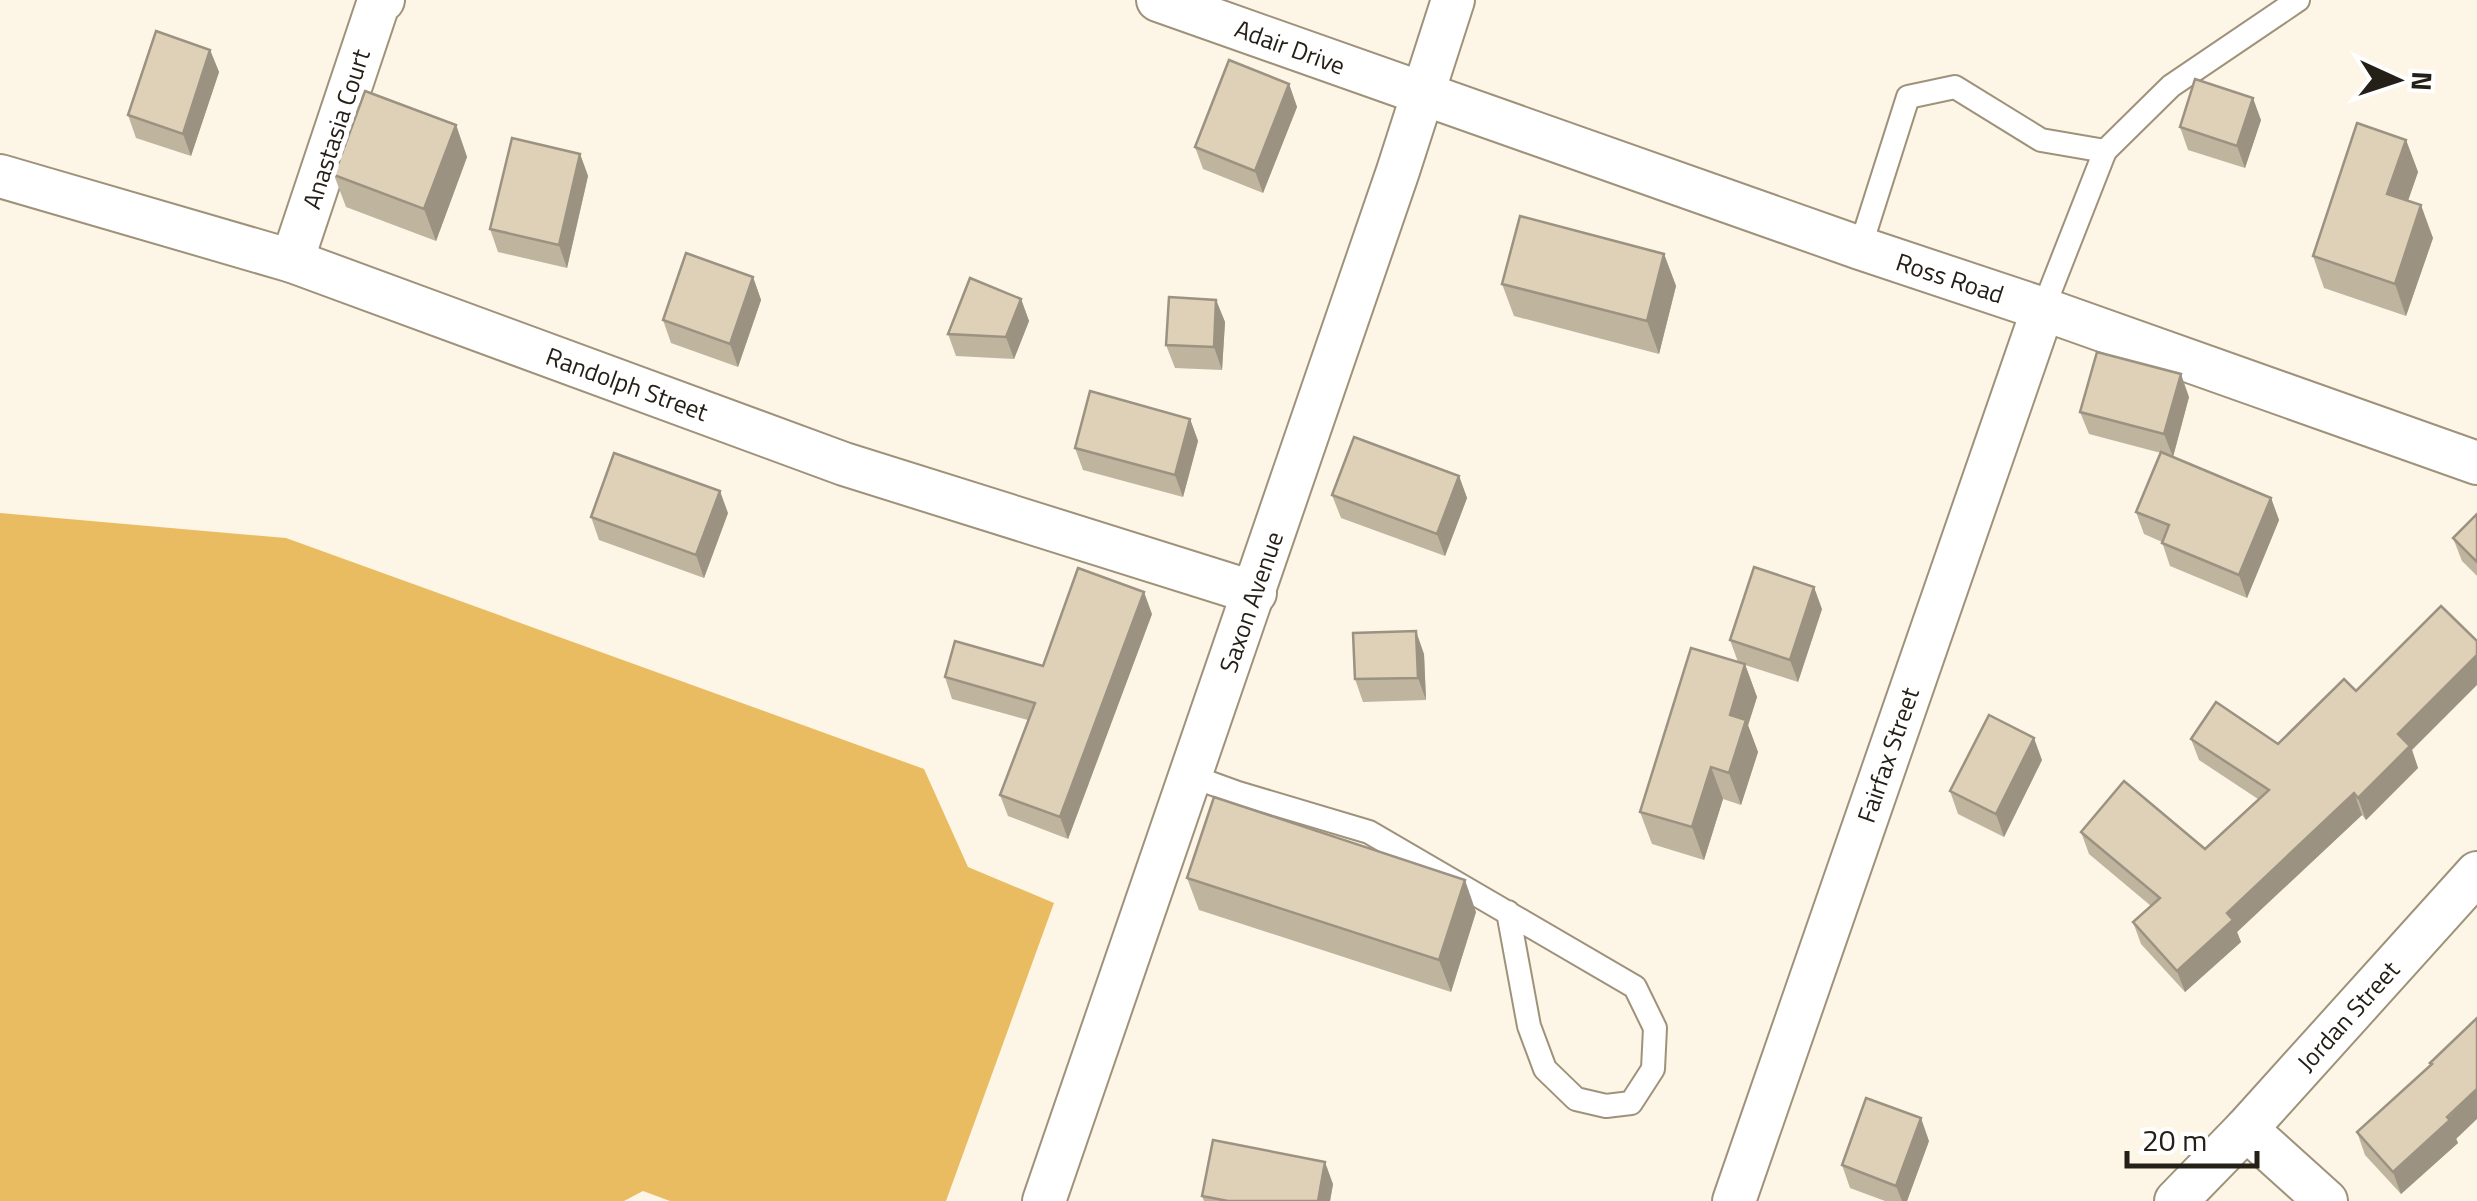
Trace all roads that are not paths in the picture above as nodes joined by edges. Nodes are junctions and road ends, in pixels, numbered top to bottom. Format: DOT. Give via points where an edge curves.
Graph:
graph roads {
  1 [pos="383,0"];
  2 [pos="1158,0"];
  3 [pos="1452,0"];
  4 [pos="2298,0"];
  5 [pos="1423,94"];
  6 [pos="2105,151"];
  7 [pos="0,176"];
  8 [pos="1860,248"];
  9 [pos="292,261"];
  10 [pos="2043,308"];
  11 [pos="2477,462"];
  12 [pos="1254,592"];
  13 [pos="1191,776"];
  14 [pos="2477,873"];
  15 [pos="1508,912"];
  16 [pos="2246,1128"];
  17 [pos="1044,1201"];
  18 [pos="1734,1201"];
  19 [pos="2176,1201"];
  20 [pos="2326,1201"];
  1 -- 9 [label="street, Anastasia Court"];
  2 -- 5 [label="street, Adair Drive"];
  3 -- 5 [label="street, Saxon Avenue"];
  4 -- 6 [label="lane" via="2171,86"];
  5 -- 8 [label="street, Ross Road"];
  5 -- 12 [label="street, Saxon Avenue"];
  6 -- 8 [label="lane" via="2041,140 1956,87 1908,97"];
  6 -- 10 [label="lane"];
  7 -- 9 [label="street, Randolph Street"];
  8 -- 10 [label="street, Ross Road"];
  9 -- 12 [label="street, Randolph Street" via="844,464"];
  10 -- 11 [label="street, Ross Road"];
  10 -- 18 [label="street, Fairfax Street"];
  12 -- 13 [label="street, Saxon Avenue"];
  13 -- 15 [label="lane" via="1369,832"];
  13 -- 17 [label="street, Saxon Avenue"];
  14 -- 16 [label="street, Jordan Street"];
  15 -- 15 [label="lane" via="1635,987 1655,1028 1653,1069 1631,1103 1576,1099 1546,1069 1529,1026"];
  16 -- 19 [label="street, Jordan Street"];
  16 -- 20 [label="street"];
}
